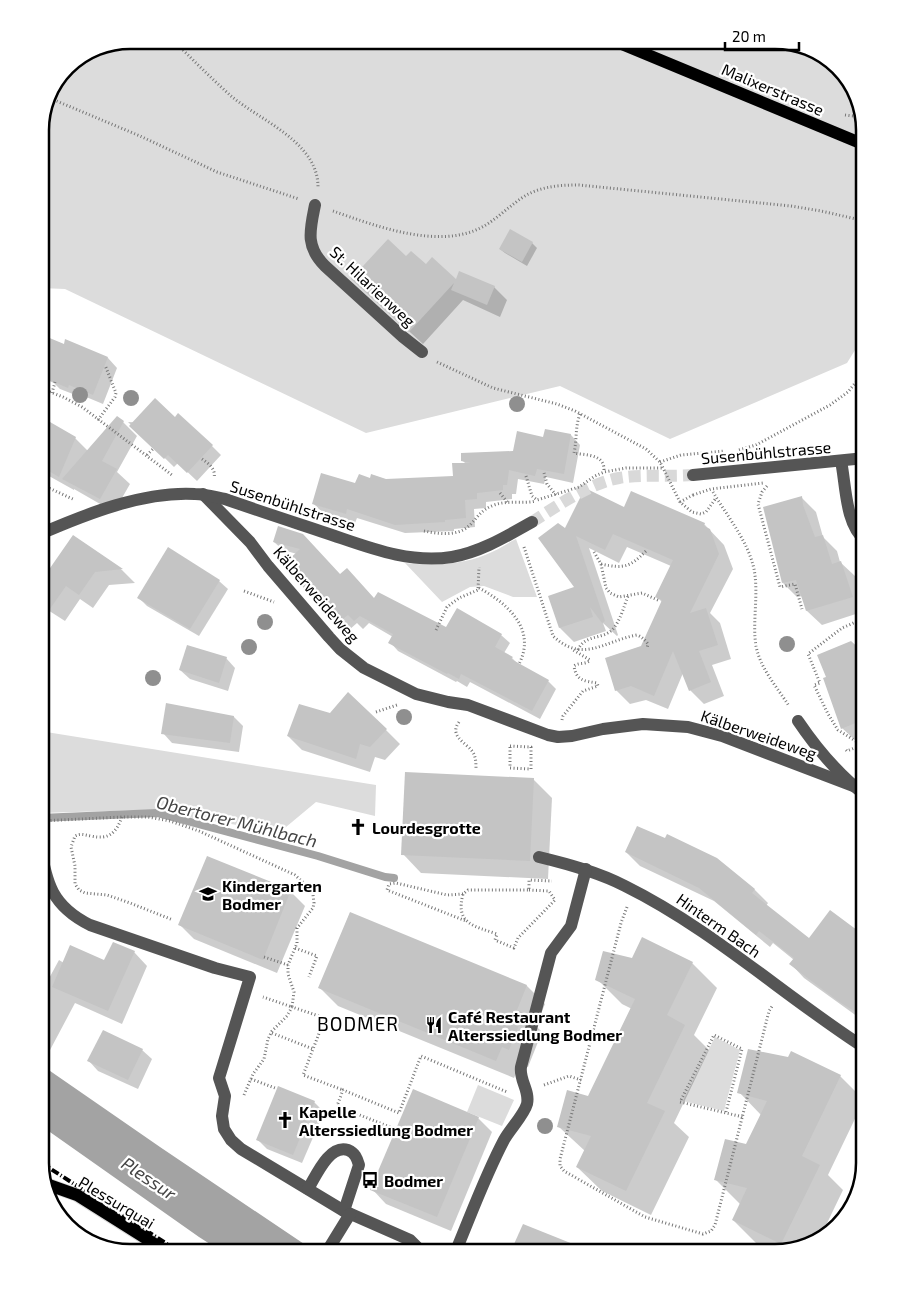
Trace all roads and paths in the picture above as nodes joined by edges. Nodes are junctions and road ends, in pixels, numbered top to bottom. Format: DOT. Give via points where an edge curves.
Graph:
graph roads {
  1 [pos="182,49"];
  2 [pos="634,49"];
  3 [pos="55,100"];
  4 [pos="856,141"];
  5 [pos="315,204"];
  6 [pos="856,219"];
  7 [pos="422,352"];
  8 [pos="105,365"];
  9 [pos="55,382"];
  10 [pos="856,383"];
  11 [pos="49,392"];
  12 [pos="52,393"];
  13 [pos="580,414"];
  14 [pos="98,420"];
  15 [pos="154,448"];
  16 [pos="146,455"];
  17 [pos="202,459"];
  18 [pos="856,459"];
  19 [pos="841,461"];
  20 [pos="660,462"];
  21 [pos="662,468"];
  22 [pos="604,472"];
  23 [pos="544,473"];
  24 [pos="215,474"];
  25 [pos="698,475"];
  26 [pos="526,476"];
  27 [pos="771,482"];
  28 [pos="763,483"];
  29 [pos="49,488"];
  30 [pos="500,493"];
  31 [pos="188,494"];
  32 [pos="203,494"];
  33 [pos="556,495"];
  34 [pos="716,498"];
  35 [pos="537,500"];
  36 [pos="680,502"];
  37 [pos="508,503"];
  38 [pos="98,512"];
  39 [pos="532,522"];
  40 [pos="856,529"];
  41 [pos="49,530"];
  42 [pos="518,530"];
  43 [pos="424,531"];
  44 [pos="646,551"];
  45 [pos="594,552"];
  46 [pos="601,564"];
  47 [pos="479,571"];
  48 [pos="479,588"];
  49 [pos="628,596"];
  50 [pos="660,601"];
  51 [pos="802,609"];
  52 [pos="856,622"];
  53 [pos="436,630"];
  54 [pos="647,648"];
  55 [pos="573,650"];
  56 [pos="578,650"];
  57 [pos="519,664"];
  58 [pos="464,719"];
  59 [pos="798,721"];
  60 [pos="558,737"];
  61 [pos="856,741"];
  62 [pos="841,746"];
  63 [pos="856,747"];
  64 [pos="530,769"];
  65 [pos="476,770"];
  66 [pos="853,786"];
  67 [pos="856,788"];
  68 [pos="122,817"];
  69 [pos="49,821"];
  70 [pos="539,856"];
  71 [pos="586,869"];
  72 [pos="582,883"];
  73 [pos="49,884"];
  74 [pos="529,890"];
  75 [pos="463,894"];
  76 [pos="623,917"];
  77 [pos="173,920"];
  78 [pos="466,921"];
  79 [pos="295,948"];
  80 [pos="264,957"];
  81 [pos="288,965"];
  82 [pos="309,977"];
  83 [pos="246,992"];
  84 [pos="292,1007"];
  85 [pos="769,1011"];
  86 [pos="272,1033"];
  87 [pos="856,1042"];
  88 [pos="313,1050"];
  89 [pos="251,1078"];
  90 [pos="581,1080"];
  91 [pos="275,1088"];
  92 [pos="343,1090"];
  93 [pos="527,1096"];
  94 [pos="726,1112"];
  95 [pos="222,1115"];
  96 [pos="743,1117"];
  97 [pos="390,1128"];
  98 [pos="53,1187"];
  99 [pos="308,1189"];
  100 [pos="347,1212"];
  101 [pos="154,1244"];
  102 [pos="332,1244"];
  103 [pos="414,1244"];
  104 [pos="460,1244"];
  1 -- 5 [label="path" via="233,97 288,136 306,153 318,178"];
  2 -- 4 [label="main road, Malixerstrasse"];
  3 -- 5 [label="path" via="217,172"];
  5 -- 6 [label="path" via="408,234 437,236 465,233 484,226 537,189 559,185 791,206"];
  5 -- 7 [label="street, St. Hilarienweg" via="310,238 316,255"];
  7 -- 13 [label="path" via="493,388 557,404"];
  8 -- 14 [label="path" via="116,393"];
  9 -- 12 [label="path"];
  10 -- 20 [label="path" via="835,402 756,445 681,455"];
  11 -- 12 [label="path"];
  12 -- 14 [label="path" via="74,403"];
  13 -- 20 [label="path" via="646,449"];
  13 -- 22 [label="path" via="574,454 600,460"];
  14 -- 16 [label="path"];
  15 -- 16 [label="path"];
  16 -- 31 [label="path" via="173,476"];
  17 -- 24 [label="path"];
  18 -- 19 [label="street, Susenbühlstrasse"];
  19 -- 25 [label="street, Susenbühlstrasse"];
  19 -- 40 [label="street, Susenbühlstrasse"];
  20 -- 21 [label="path"];
  21 -- 22 [label="path"];
  21 -- 36 [label="path"];
  22 -- 33 [label="path" via="579,487"];
  23 -- 33 [label="path" via="547,484"];
  25 -- 34 [label="path"];
  26 -- 35 [label="path" via="532,496"];
  27 -- 51 [label="path" via="762,492 758,507 780,587 795,584"];
  28 -- 36 [label="path, bridge" via="712,489"];
  29 -- 38 [label="path"];
  30 -- 37 [label="path"];
  31 -- 32 [label="street, Susenbühlstrasse"];
  31 -- 38 [label="street, Susenbühlstrasse" via="170,494"];
  32 -- 42 [label="street, Susenbühlstrasse" via="380,552 410,558 463,554"];
  32 -- 60 [label="street, Kälberweideweg" via="250,542 328,637 364,668 416,694 468,705"];
  33 -- 35 [label="path"];
  34 -- 36 [label="path" via="709,510 703,513 692,512"];
  34 -- 59 [label="path" via="742,539 754,568 755,639 759,658"];
  35 -- 37 [label="path"];
  37 -- 43 [label="path" via="487,508 472,526 456,533"];
  38 -- 41 [label="street, Susenbühlstrasse"];
  39 -- 42 [label="street, Susenbühlstrasse"];
  42 -- 55 [label="path" via="553,636"];
  44 -- 46 [label="path" via="630,565"];
  45 -- 46 [label="path"];
  46 -- 49 [label="path" via="610,593"];
  47 -- 48 [label="path"];
  48 -- 53 [label="path" via="447,608"];
  48 -- 57 [label="path" via="514,614 520,624 525,648"];
  49 -- 50 [label="path" via="642,592"];
  49 -- 56 [label="path" via="610,632 584,641"];
  52 -- 61 [label="path" via="842,628 808,654 820,683 814,685 828,714 838,730"];
  54 -- 56 [label="path" via="646,641 637,636"];
  55 -- 56 [label="path"];
  55 -- 60 [label="path" via="590,660 576,664 574,670 582,681 594,682 598,686 583,691 577,697 563,716"];
  58 -- 65 [label="path" via="457,724 457,735 473,753"];
  59 -- 66 [label="street" via="829,762"];
  60 -- 66 [label="street, Kälberweideweg" via="632,724 671,724 722,736"];
  62 -- 63 [label="path" via="847,751"];
  64 -- 64 [label="path" via="510,768 510,746 531,747"];
  66 -- 67 [label="street"];
  68 -- 69 [label="path"];
  68 -- 77 [label="path" via="112,834 74,836 71,847 75,884 85,893 107,895"];
  68 -- 79 [label="path" via="148,817 184,825 295,875 307,886 314,903 297,928"];
  70 -- 71 [label="street, Hinterm Bach"];
  71 -- 72 [label="street"];
  71 -- 87 [label="street, Hinterm Bach" via="624,885 687,921"];
  72 -- 74 [label="path" via="529,880"];
  72 -- 93 [label="street" via="571,926 551,953 520,1067"];
  73 -- 83 [label="street" via="70,914 90,925 214,968 250,977"];
  74 -- 75 [label="path" via="468,890"];
  74 -- 78 [label="path" via="548,891 555,900 518,938 514,948 495,940 497,934"];
  75 -- 78 [label="path" via="462,915"];
  75 -- 78 [label="path" via="447,895 396,883 389,884 386,890"];
  76 -- 90 [label="path"];
  79 -- 81 [label="path"];
  79 -- 82 [label="path" via="317,956"];
  80 -- 81 [label="path"];
  81 -- 84 [label="path" via="294,992"];
  83 -- 84 [label="path"];
  83 -- 95 [label="street" via="219,1078 225,1096"];
  84 -- 86 [label="path"];
  84 -- 88 [label="path" via="325,1018"];
  85 -- 96 [label="path"];
  86 -- 88 [label="path"];
  86 -- 89 [label="path" via="264,1059"];
  88 -- 92 [label="path" via="303,1075"];
  89 -- 91 [label="path"];
  89 -- 95 [label="path" via="241,1101 232,1111"];
  90 -- 93 [label="path" via="569,1076"];
  90 -- 96 [label="path" via="560,1166 645,1217 703,1234 711,1231 715,1224"];
  92 -- 93 [label="path" via="398,1112 421,1056"];
  92 -- 97 [label="path" via="337,1106"];
  93 -- 104 [label="street" via="524,1111 497,1153"];
  94 -- 94 [label="path" via="680,1102 714,1036 742,1049"];
  94 -- 96 [label="path"];
  95 -- 99 [label="street" via="227,1135 236,1145"];
  98 -- 101 [label="main road, Plessurquai" via="77,1196"];
  99 -- 100 [label="street"];
  99 -- 100 [label="street" via="332,1153 346,1149 352,1152 359,1165"];
  100 -- 102 [label="street"];
  100 -- 103 [label="street"];
}
